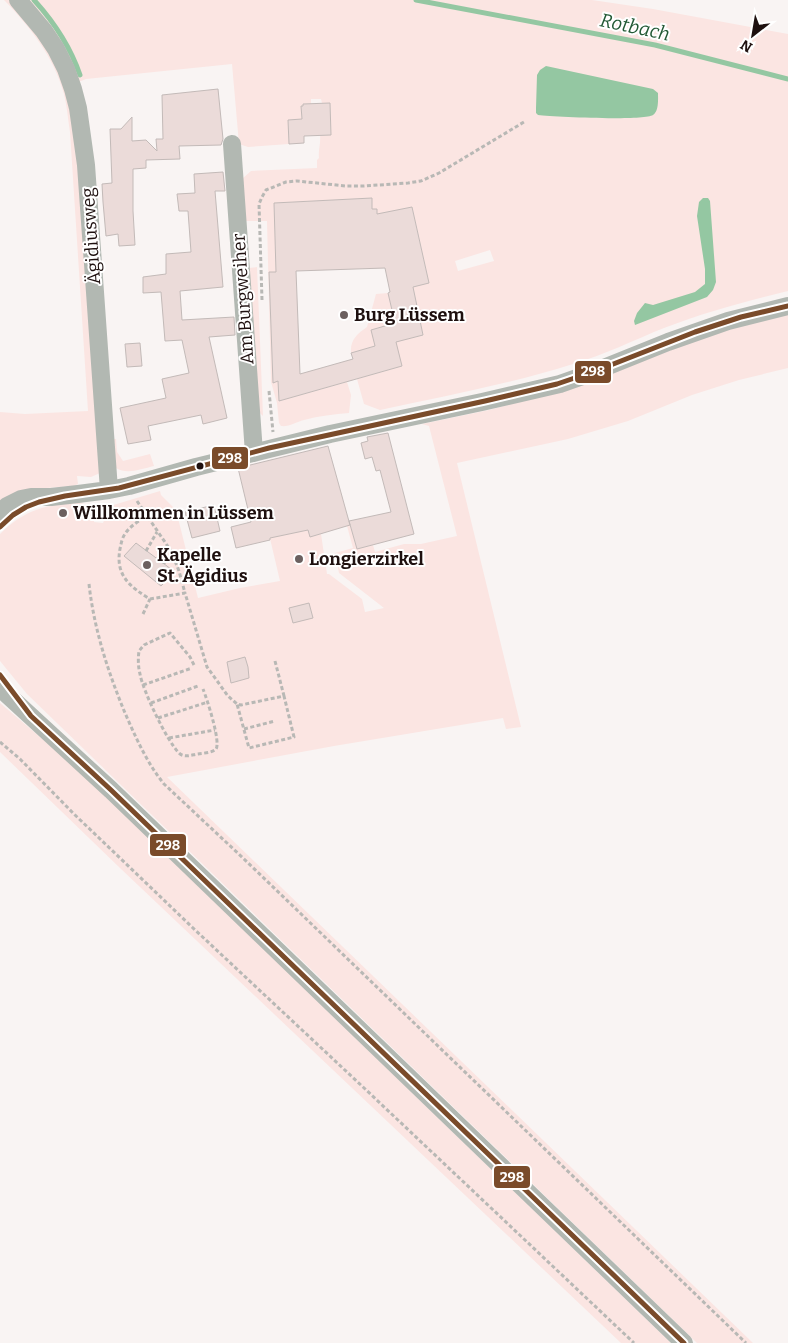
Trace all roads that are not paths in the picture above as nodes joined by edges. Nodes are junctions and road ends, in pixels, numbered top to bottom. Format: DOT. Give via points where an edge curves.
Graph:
graph roads {
  1 [pos="18,0"];
  2 [pos="232,144"];
  3 [pos="788,306"];
  4 [pos="254,453"];
  5 [pos="109,490"];
  6 [pos="51,497"];
  7 [pos="0,512"];
  8 [pos="0,527"];
  9 [pos="0,675"];
  10 [pos="0,688"];
  11 [pos="32,716"];
  12 [pos="684,1343"];
  1 -- 5 [label="street, Ägidiusweg" via="44,31 66,69 83,134"];
  2 -- 4 [label="street, Am Burgweiher"];
  3 -- 4 [label="street" via="728,321 560,384"];
  4 -- 5 [label="street"];
  5 -- 6 [label="street"];
  6 -- 7 [label="street" via="21,499"];
  6 -- 8 [label="street" via="28,505"];
  9 -- 11 [label="street"];
  10 -- 11 [label="street"];
  11 -- 12 [label="street"];
}
